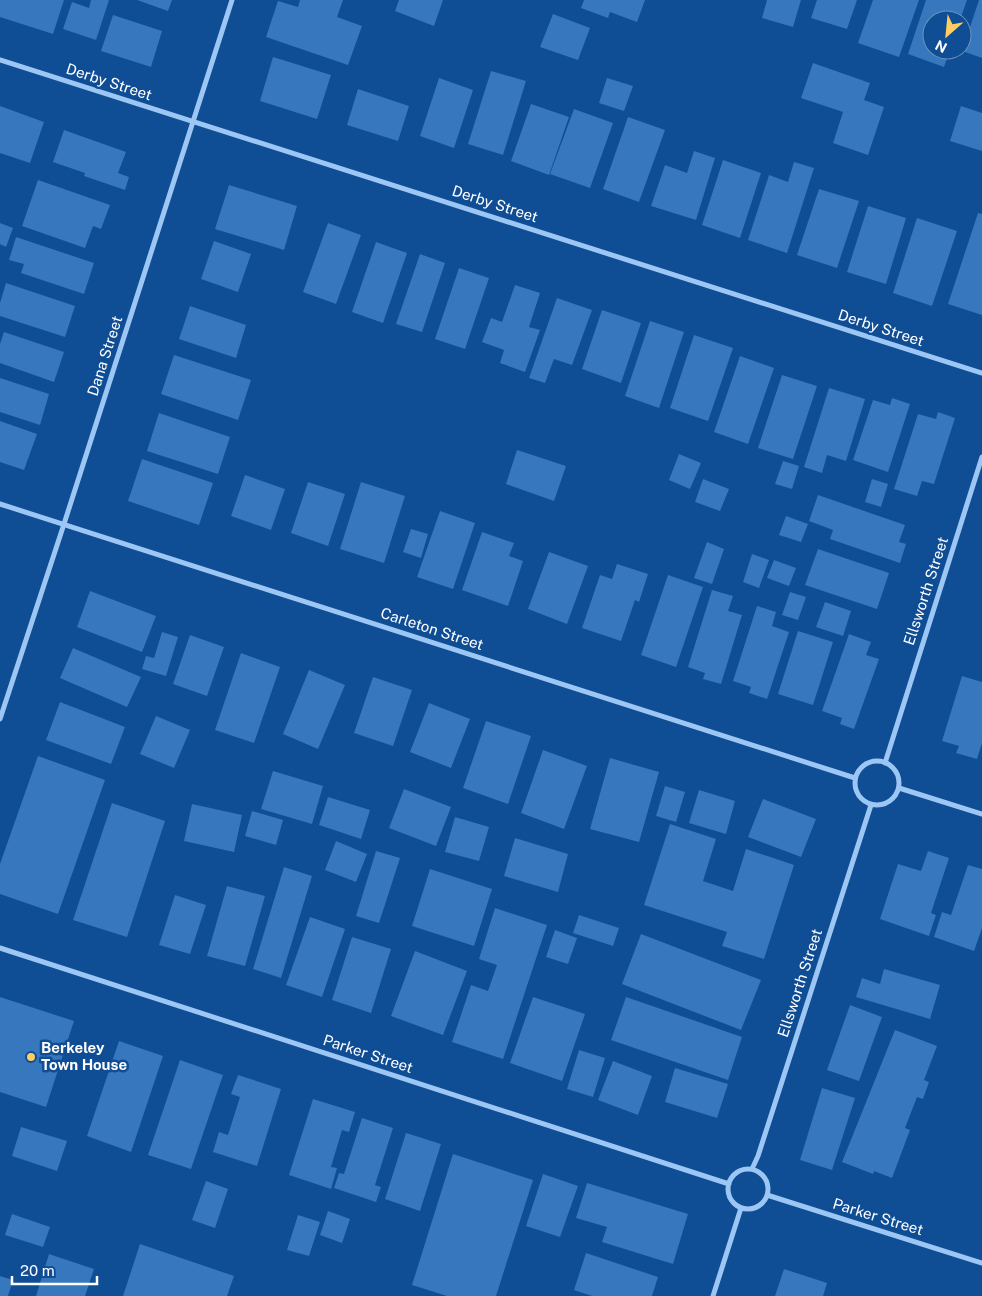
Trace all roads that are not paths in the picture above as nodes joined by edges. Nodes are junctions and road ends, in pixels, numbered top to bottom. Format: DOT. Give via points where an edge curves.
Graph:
graph roads {
  1 [pos="232,0"];
  2 [pos="0,60"];
  3 [pos="193,121"];
  4 [pos="982,373"];
  5 [pos="982,457"];
  6 [pos="0,504"];
  7 [pos="64,524"];
  8 [pos="0,719"];
  9 [pos="885,762"];
  10 [pos="855,778"];
  11 [pos="899,788"];
  12 [pos="871,805"];
  13 [pos="982,814"];
  14 [pos="0,948"];
  15 [pos="752,1169"];
  16 [pos="728,1184"];
  17 [pos="767,1195"];
  18 [pos="741,1208"];
  19 [pos="982,1263"];
  20 [pos="713,1296"];
  1 -- 3 [label="street, Dana Street"];
  2 -- 3 [label="street, Derby Street"];
  3 -- 4 [label="street, Derby Street"];
  3 -- 7 [label="street, Dana Street"];
  5 -- 9 [label="street, Ellsworth Street"];
  6 -- 7 [label="street, Carleton Street"];
  7 -- 8 [label="street, Dana Street"];
  7 -- 10 [label="street, Carleton Street"];
  9 -- 10 [label="street" via="870,762 858,771"];
  9 -- 11 [label="street" via="897,775"];
  10 -- 12 [label="street" via="856,791"];
  11 -- 12 [label="street" via="892,800 878,806"];
  11 -- 13 [label="street"];
  12 -- 15 [label="street, Ellsworth Street"];
  14 -- 16 [label="street, Parker Street"];
  15 -- 16 [label="street" via="740,1170"];
  15 -- 17 [label="street" via="767,1182"];
  16 -- 18 [label="street" via="731,1201"];
  17 -- 18 [label="street" via="760,1206"];
  17 -- 19 [label="street, Parker Street"];
  18 -- 20 [label="street"];
}
